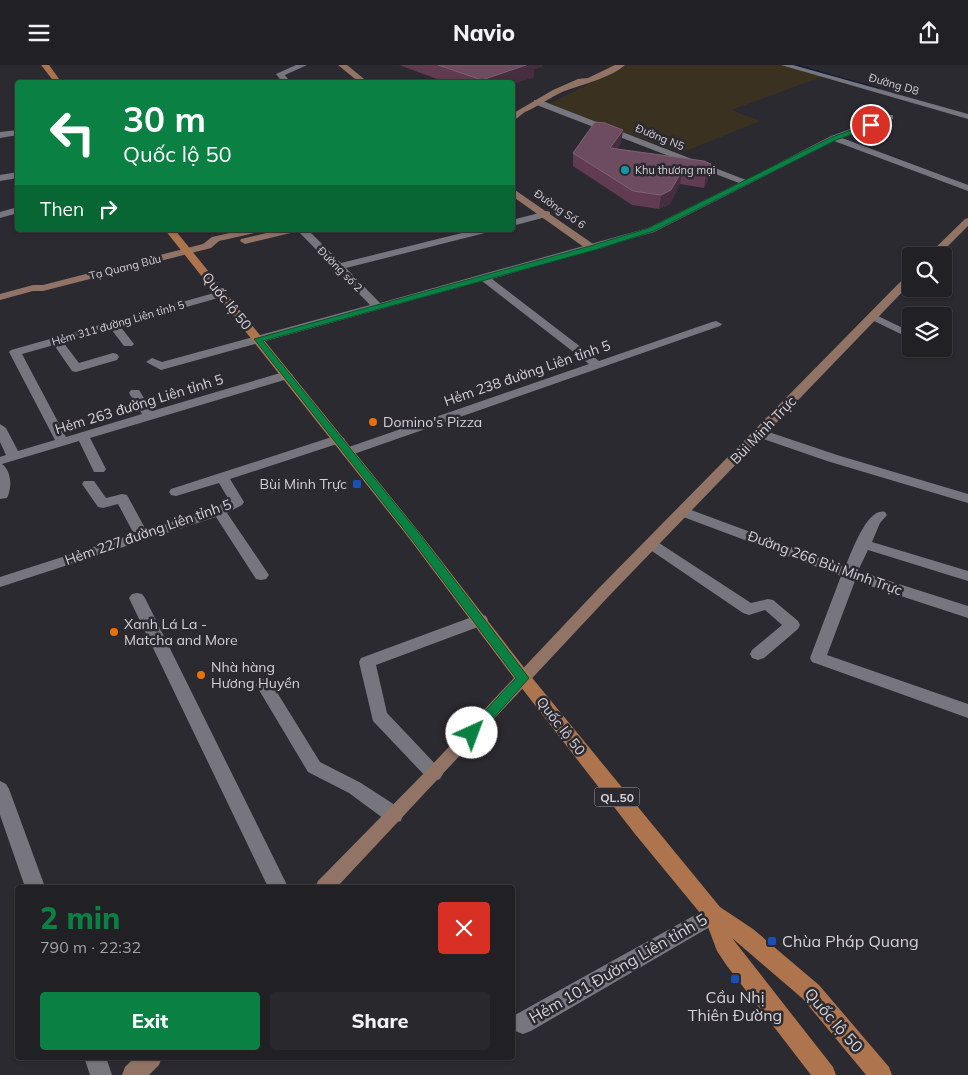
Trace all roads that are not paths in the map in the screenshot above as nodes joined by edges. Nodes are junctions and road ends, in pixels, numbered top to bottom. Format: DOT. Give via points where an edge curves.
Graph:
graph roads {
  1 [pos="45,65"];
  2 [pos="303,65"];
  3 [pos="342,65"];
  4 [pos="605,65"];
  5 [pos="621,65"];
  6 [pos="785,65"];
  7 [pos="57,80"];
  8 [pos="285,80"];
  9 [pos="362,80"];
  10 [pos="580,81"];
  11 [pos="534,105"];
  12 [pos="890,117"];
  13 [pos="968,117"];
  14 [pos="516,122"];
  15 [pos="15,132"];
  16 [pos="0,135"];
  17 [pos="834,139"];
  18 [pos="15,176"];
  19 [pos="0,178"];
  20 [pos="746,183"];
  21 [pos="968,188"];
  22 [pos="515,193"];
  23 [pos="15,211"];
  24 [pos="547,214"];
  25 [pos="0,215"];
  26 [pos="968,221"];
  27 [pos="515,222"];
  28 [pos="172,232"];
  29 [pos="247,232"];
  30 [pos="284,232"];
  31 [pos="304,232"];
  32 [pos="478,232"];
  33 [pos="207,246"];
  34 [pos="941,247"];
  35 [pos="592,248"];
  36 [pos="187,251"];
  37 [pos="339,267"];
  38 [pos="484,278"];
  39 [pos="902,287"];
  40 [pos="43,288"];
  41 [pos="221,294"];
  42 [pos="0,297"];
  43 [pos="0,304"];
  44 [pos="378,307"];
  45 [pos="874,317"];
  46 [pos="113,324"];
  47 [pos="716,324"];
  48 [pos="902,331"];
  49 [pos="258,339"];
  50 [pos="56,340"];
  51 [pos="128,344"];
  52 [pos="114,357"];
  53 [pos="152,362"];
  54 [pos="597,365"];
  55 [pos="287,375"];
  56 [pos="135,393"];
  57 [pos="149,416"];
  58 [pos="0,428"];
  59 [pos="760,433"];
  60 [pos="83,436"];
  61 [pos="338,439"];
  62 [pos="62,442"];
  63 [pos="348,452"];
  64 [pos="14,457"];
  65 [pos="0,461"];
  66 [pos="0,468"];
  67 [pos="99,469"];
  68 [pos="222,477"];
  69 [pos="89,484"];
  70 [pos="176,492"];
  71 [pos="2,495"];
  72 [pos="968,499"];
  73 [pos="219,511"];
  74 [pos="683,512"];
  75 [pos="880,515"];
  76 [pos="142,535"];
  77 [pos="651,544"];
  78 [pos="863,544"];
  79 [pos="850,574"];
  80 [pos="262,575"];
  81 [pos="968,576"];
  82 [pos="0,581"];
  83 [pos="137,598"];
  84 [pos="968,612"];
  85 [pos="480,620"];
  86 [pos="758,654"];
  87 [pos="523,678"];
  88 [pos="264,685"];
  89 [pos="968,711"];
  90 [pos="434,775"];
  91 [pos="0,789"];
  92 [pos="394,815"];
  93 [pos="34,885"];
  94 [pos="277,885"];
  95 [pos="327,885"];
  96 [pos="713,914"];
  97 [pos="523,1023"];
  98 [pos="96,1060"];
  99 [pos="148,1060"];
  100 [pos="101,1075"];
  101 [pos="133,1075"];
  102 [pos="825,1075"];
  103 [pos="881,1075"];
  1 -- 7 [label="main road"];
  2 -- 8 [label="street" via="280,74"];
  3 -- 9 [label="street"];
  4 -- 10 [label="street" via="577,78"];
  5 -- 10 [label="street" via="590,80"];
  6 -- 13 [label="street, Đường D8"];
  10 -- 11 [label="street"];
  11 -- 14 [label="street" via="532,113"];
  11 -- 20 [label="street, Đường N5"];
  12 -- 17 [label="street"];
  15 -- 16 [label="street"];
  17 -- 20 [label="street"];
  17 -- 21 [label="street"];
  18 -- 19 [label="street"];
  20 -- 35 [label="street" via="652,229"];
  22 -- 24 [label="street, Đường Số 6"];
  23 -- 25 [label="street"];
  24 -- 27 [label="street"];
  24 -- 35 [label="street, Đường Số 6"];
  26 -- 34 [label="street"];
  28 -- 36 [label="main road, Quốc lộ 50 / QL.50"];
  29 -- 33 [label="street, Tạ Quang Bửu" via="216,239"];
  30 -- 33 [label="street, Tạ Quang Bửu" via="218,248"];
  31 -- 37 [label="street, Đường số 2"];
  32 -- 37 [label="street"];
  33 -- 36 [label="street, Tạ Quang Bửu"];
  35 -- 38 [label="street"];
  36 -- 40 [label="street, Tạ Quang Bửu"];
  36 -- 41 [label="main road, Quốc lộ 50 / QL.50"];
  37 -- 44 [label="street, Đường số 2"];
  38 -- 44 [label="street"];
  38 -- 54 [label="street"];
  39 -- 45 [label="street, Bùi Minh Trực"];
  40 -- 42 [label="street, Tạ Quang Bửu"];
  40 -- 43 [label="street, Tạ Quang Bửu" via="39,293"];
  41 -- 46 [label="street, Hẻm 311 đường Liên tỉnh 5"];
  41 -- 49 [label="main road, Quốc lộ 50 / QL.50"];
  44 -- 49 [label="street"];
  45 -- 48 [label="street"];
  45 -- 59 [label="street, Bùi Minh Trực"];
  46 -- 50 [label="street, Hẻm 311 đường Liên tỉnh 5"];
  46 -- 51 [label="street"];
  47 -- 54 [label="street, Hẻm 238 đường Liên tỉnh 5"];
  49 -- 53 [label="street" via="161,366"];
  49 -- 55 [label="main road, Quốc lộ 50 / QL.50"];
  50 -- 52 [label="street" via="76,368"];
  50 -- 62 [label="street, Hẻm 311 đường Liên tỉnh 5" via="15,352"];
  54 -- 63 [label="street, Hẻm 238 đường Liên tỉnh 5"];
  55 -- 57 [label="street, Hẻm 263 đường Liên tỉnh 5"];
  55 -- 61 [label="main road, Quốc lộ 50 / QL.50"];
  56 -- 57 [label="street"];
  57 -- 60 [label="street, Hẻm 263 đường Liên tỉnh 5"];
  58 -- 64 [label="street"];
  59 -- 72 [label="street"];
  59 -- 74 [label="street, Bùi Minh Trực"];
  60 -- 62 [label="street, Hẻm 263 đường Liên tỉnh 5"];
  60 -- 67 [label="street"];
  61 -- 63 [label="main road, Quốc lộ 50 / QL.50"];
  61 -- 68 [label="street, Hẻm 227 đường Liên tỉnh 5"];
  62 -- 64 [label="street, Hẻm 263 đường Liên tỉnh 5"];
  63 -- 85 [label="main road, Quốc lộ 50 / QL.50"];
  64 -- 65 [label="street, Hẻm 263 đường Liên tỉnh 5"];
  66 -- 71 [label="street"];
  68 -- 70 [label="street"];
  68 -- 73 [label="street, Hẻm 227 đường Liên tỉnh 5" via="238,502"];
  69 -- 76 [label="street" via="103,504 122,498"];
  73 -- 76 [label="street, Hẻm 227 đường Liên tỉnh 5"];
  73 -- 80 [label="street"];
  74 -- 77 [label="street, Bùi Minh Trực"];
  74 -- 79 [label="street, Đường 266 Bùi Minh Trực"];
  75 -- 78 [label="street"];
  76 -- 82 [label="street, Hẻm 227 đường Liên tỉnh 5"];
  77 -- 86 [label="street" via="749,609 768,604 792,625"];
  77 -- 87 [label="street, Bùi Minh Trực"];
  78 -- 79 [label="street"];
  78 -- 81 [label="street"];
  79 -- 84 [label="street, Đường 266 Bùi Minh Trực"];
  79 -- 89 [label="street" via="818,658"];
  83 -- 94 [label="street"];
  85 -- 87 [label="main road, Quốc lộ 50 / QL.50"];
  85 -- 90 [label="street" via="367,662 379,716"];
  87 -- 90 [label="street, Bùi Minh Trực"];
  87 -- 96 [label="main road, Quốc lộ 50 / QL.50"];
  88 -- 92 [label="street" via="314,767 355,788"];
  90 -- 92 [label="street, Bùi Minh Trực"];
  91 -- 93 [label="street"];
  92 -- 95 [label="street, Bùi Minh Trực"];
  96 -- 97 [label="street, Hẻm 101 Đường Liên tỉnh 5"];
  96 -- 102 [label="main road, Quốc lộ 50 / QL.50" via="734,959"];
  96 -- 103 [label="main road, Quốc lộ 50 / QL.50" via="746,935 811,992"];
  98 -- 100 [label="street"];
  99 -- 101 [label="street"];
}
